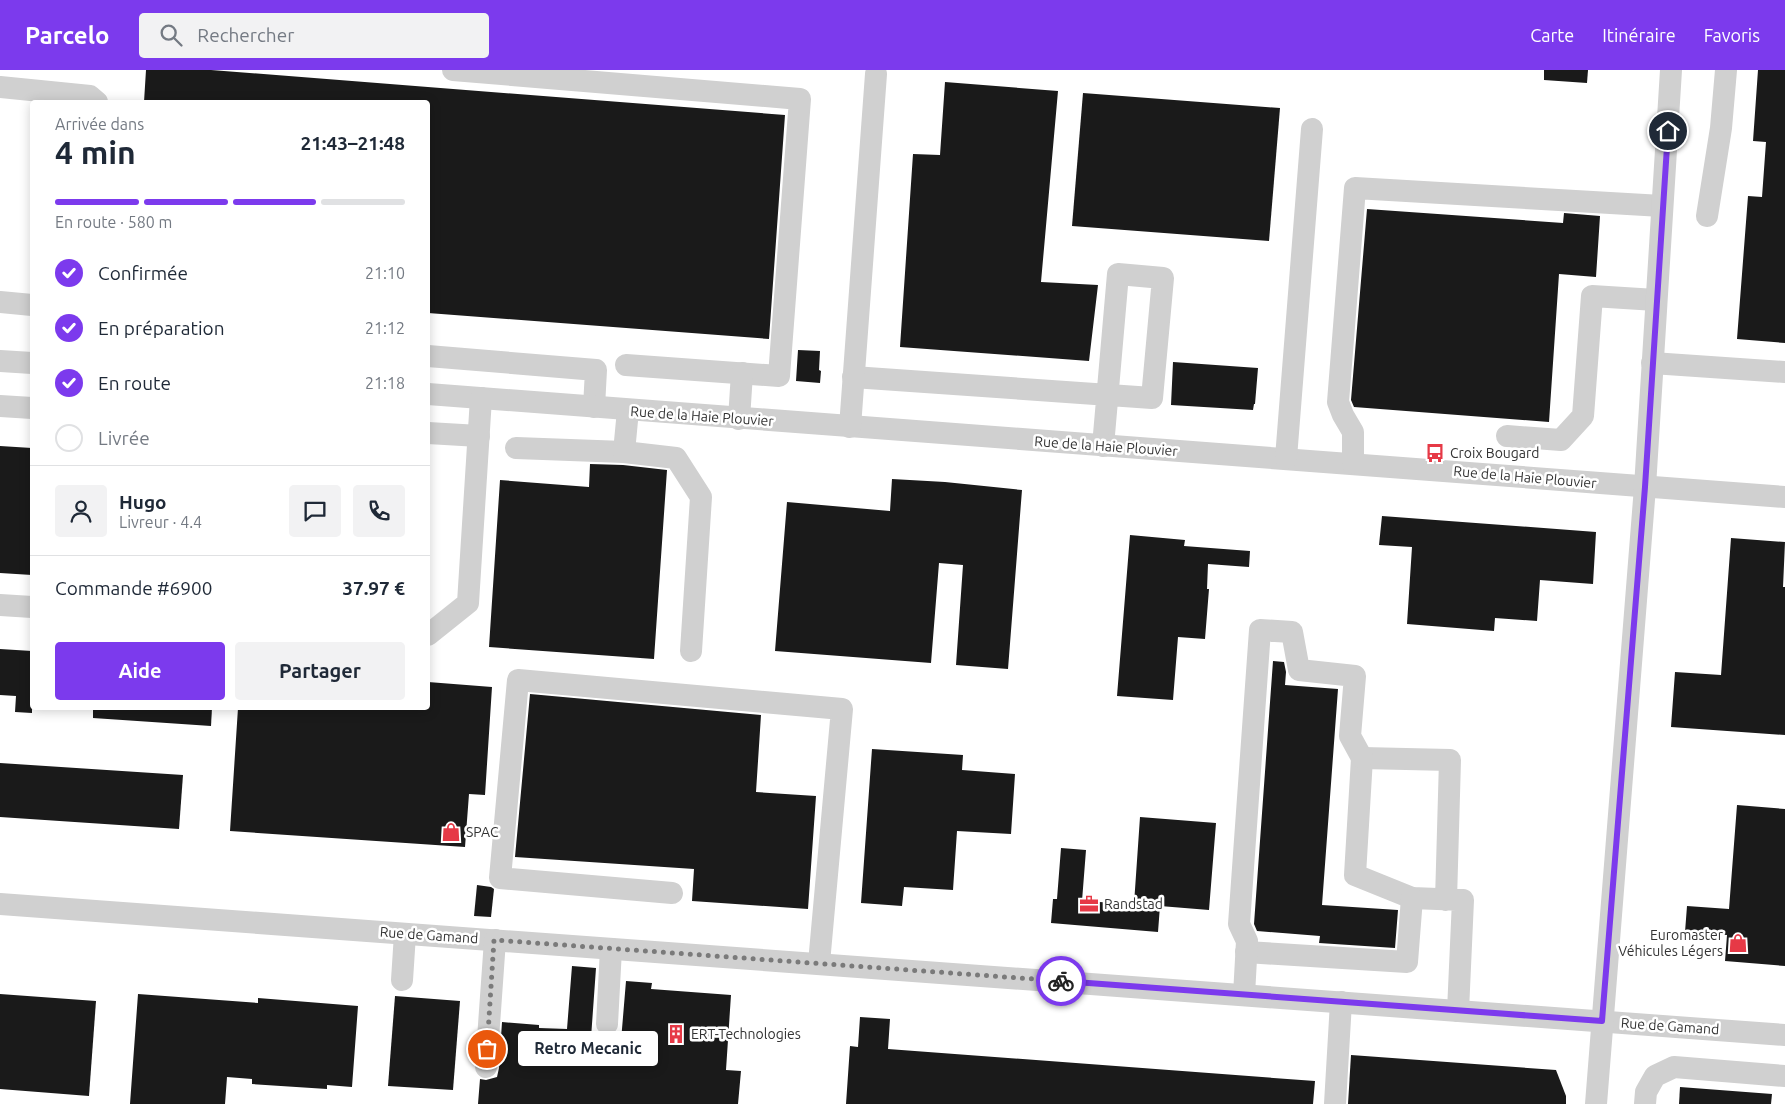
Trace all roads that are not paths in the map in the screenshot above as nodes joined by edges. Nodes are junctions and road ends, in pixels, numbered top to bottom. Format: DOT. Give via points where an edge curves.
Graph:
graph roads {
  1 [pos="453,70"];
  2 [pos="1672,70"];
  3 [pos="1726,70"];
  4 [pos="876,74"];
  5 [pos="0,88"];
  6 [pos="95,100"];
  7 [pos="1312,129"];
  8 [pos="1662,206"];
  9 [pos="1707,216"];
  10 [pos="1656,300"];
  11 [pos="0,302"];
  12 [pos="30,305"];
  13 [pos="430,356"];
  14 [pos="0,361"];
  15 [pos="30,363"];
  16 [pos="1652,363"];
  17 [pos="626,365"];
  18 [pos="1785,372"];
  19 [pos="742,373"];
  20 [pos="853,377"];
  21 [pos="430,394"];
  22 [pos="1107,395"];
  23 [pos="481,398"];
  24 [pos="0,406"];
  25 [pos="594,407"];
  26 [pos="30,408"];
  27 [pos="628,410"];
  28 [pos="739,419"];
  29 [pos="850,427"];
  30 [pos="430,433"];
  31 [pos="479,436"];
  32 [pos="1507,436"];
  33 [pos="1103,446"];
  34 [pos="516,448"];
  35 [pos="624,452"];
  36 [pos="1286,458"];
  37 [pos="1353,463"];
  38 [pos="1645,487"];
  39 [pos="1785,497"];
  40 [pos="0,605"];
  41 [pos="30,607"];
  42 [pos="430,633"];
  43 [pos="691,651"];
  44 [pos="1362,758"];
  45 [pos="672,893"];
  46 [pos="1412,898"];
  47 [pos="1446,900"];
  48 [pos="0,904"];
  49 [pos="405,934"];
  50 [pos="494,940"];
  51 [pos="611,949"];
  52 [pos="1246,952"];
  53 [pos="819,964"];
  54 [pos="402,980"];
  55 [pos="1244,995"];
  56 [pos="1341,1002"];
  57 [pos="1458,1011"];
  58 [pos="1602,1021"];
  59 [pos="607,1024"];
  60 [pos="1785,1035"];
  61 [pos="486,1067"];
  62 [pos="1785,1076"];
  63 [pos="1335,1104"];
  64 [pos="1596,1104"];
  65 [pos="1645,1104"];
  1 -- 19 [label="street" via="800,99 779,376"];
  2 -- 8 [label="street"];
  3 -- 9 [label="street" via="1721,128"];
  4 -- 20 [label="street"];
  5 -- 6 [label="street" via="90,96"];
  7 -- 36 [label="street"];
  8 -- 10 [label="street"];
  8 -- 37 [label="street" via="1355,188 1338,402 1353,432"];
  10 -- 16 [label="street"];
  10 -- 32 [label="street" via="1592,296 1583,416 1560,440"];
  11 -- 12 [label="street"];
  13 -- 25 [label="street" via="596,370"];
  14 -- 15 [label="street"];
  16 -- 18 [label="street"];
  16 -- 38 [label="street"];
  17 -- 19 [label="street"];
  19 -- 28 [label="street"];
  20 -- 22 [label="street"];
  20 -- 29 [label="street"];
  21 -- 23 [label="street, Rue de la Haie Plouvier"];
  22 -- 22 [label="street" via="1152,398 1163,278 1118,274"];
  22 -- 33 [label="street"];
  23 -- 25 [label="street, Rue de la Haie Plouvier"];
  23 -- 31 [label="street"];
  24 -- 26 [label="street"];
  25 -- 27 [label="street, Rue de la Haie Plouvier"];
  27 -- 28 [label="street, Rue de la Haie Plouvier"];
  27 -- 35 [label="street"];
  28 -- 29 [label="street, Rue de la Haie Plouvier"];
  29 -- 33 [label="street, Rue de la Haie Plouvier"];
  30 -- 31 [label="street"];
  31 -- 42 [label="street" via="468,603"];
  33 -- 36 [label="street, Rue de la Haie Plouvier"];
  34 -- 35 [label="street"];
  35 -- 43 [label="street" via="676,458 700,497"];
  36 -- 37 [label="street, Rue de la Haie Plouvier"];
  37 -- 38 [label="street, Rue de la Haie Plouvier"];
  38 -- 39 [label="street, Rue de la Haie Plouvier"];
  38 -- 58 [label="street"];
  40 -- 41 [label="street"];
  44 -- 46 [label="street" via="1356,875"];
  44 -- 47 [label="street" via="1450,760"];
  44 -- 52 [label="street" via="1350,736 1355,676 1299,670 1292,632 1260,630 1239,924 1247,941"];
  45 -- 53 [label="street" via="500,878 518,680 842,710"];
  46 -- 47 [label="street"];
  46 -- 52 [label="street" via="1407,962"];
  47 -- 57 [label="street" via="1463,900"];
  48 -- 49 [label="street, Rue de Gamand"];
  49 -- 50 [label="street, Rue de Gamand"];
  49 -- 54 [label="street"];
  50 -- 51 [label="street, Rue de Gamand"];
  50 -- 61 [label="street"];
  51 -- 53 [label="street, Rue de Gamand"];
  51 -- 59 [label="street"];
  52 -- 55 [label="street"];
  53 -- 55 [label="street, Rue de Gamand"];
  55 -- 56 [label="street, Rue de Gamand"];
  56 -- 57 [label="street, Rue de Gamand"];
  56 -- 63 [label="street"];
  57 -- 58 [label="street, Rue de Gamand"];
  58 -- 60 [label="street, Rue de Gamand"];
  58 -- 64 [label="street"];
  62 -- 65 [label="street" via="1674,1067 1655,1076 1646,1092"];
}
